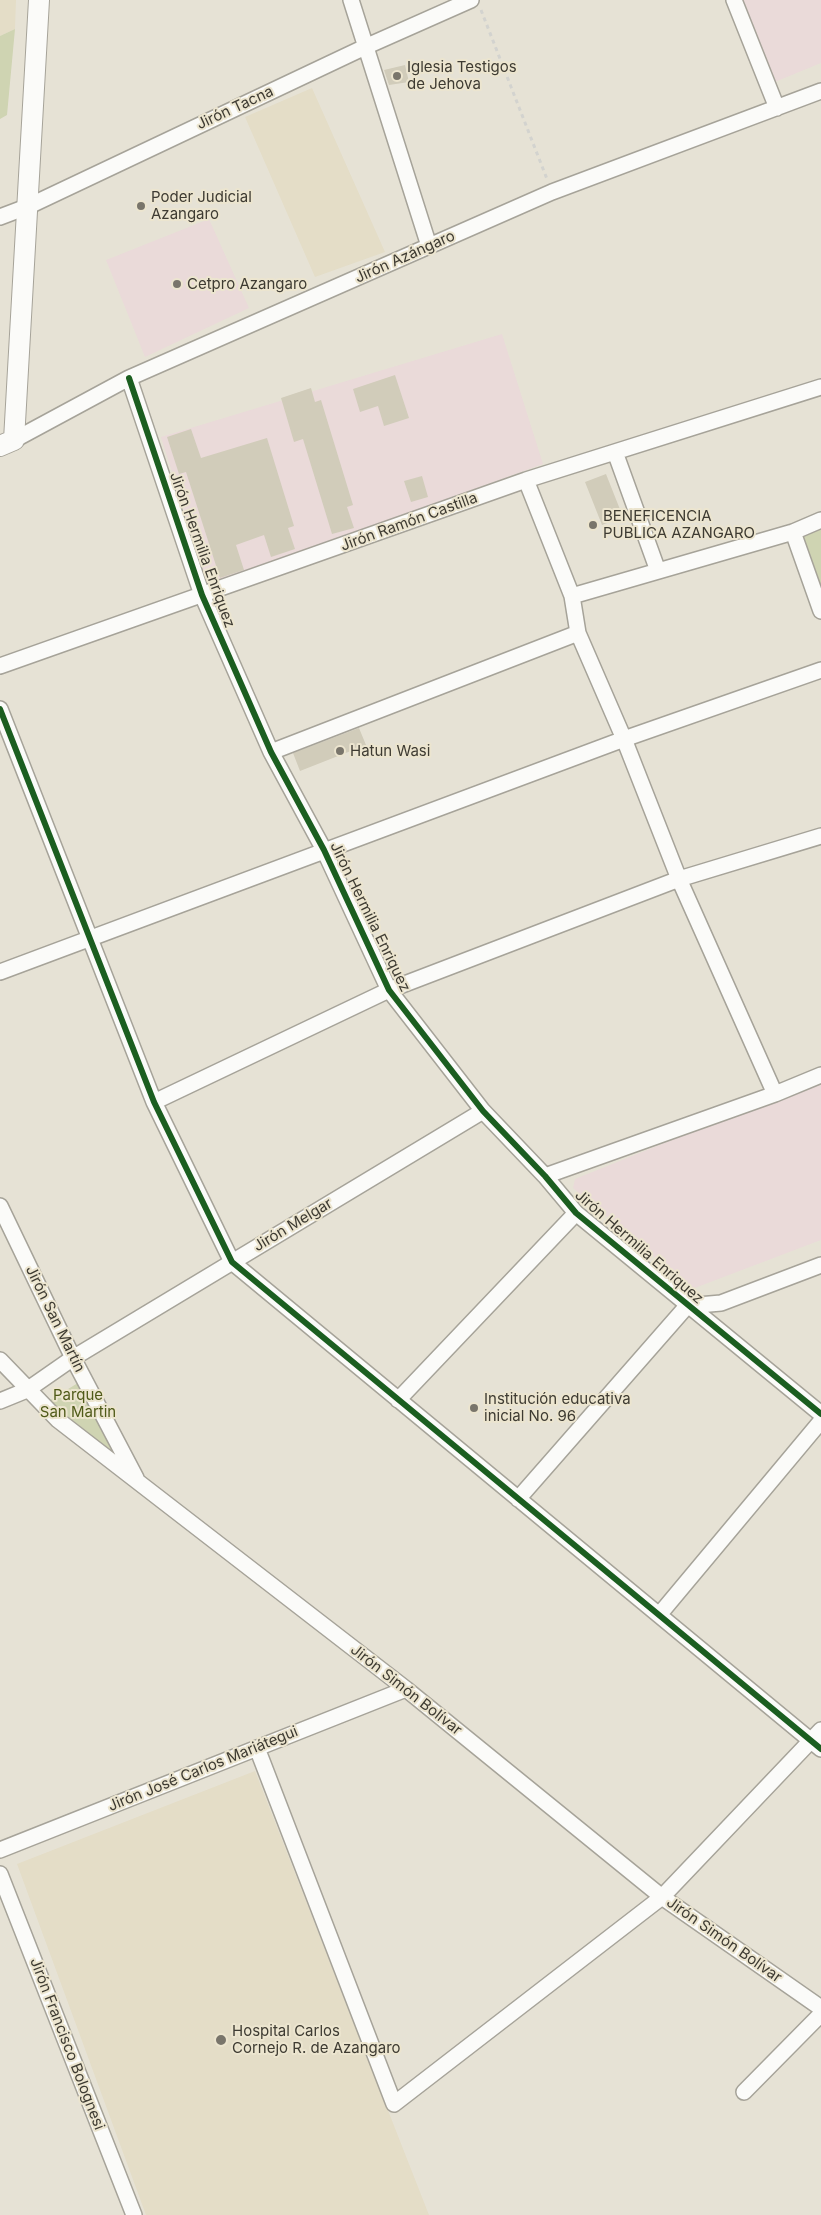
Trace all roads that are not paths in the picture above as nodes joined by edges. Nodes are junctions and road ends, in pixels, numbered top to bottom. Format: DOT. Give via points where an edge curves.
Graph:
graph roads {
  1 [pos="39,0"];
  2 [pos="351,0"];
  3 [pos="734,0"];
  4 [pos="476,5"];
  5 [pos="365,47"];
  6 [pos="821,91"];
  7 [pos="778,108"];
  8 [pos="29,206"];
  9 [pos="0,217"];
  10 [pos="429,246"];
  11 [pos="130,378"];
  12 [pos="821,387"];
  13 [pos="7,443"];
  14 [pos="615,452"];
  15 [pos="526,480"];
  16 [pos="821,520"];
  17 [pos="794,532"];
  18 [pos="658,571"];
  19 [pos="202,595"];
  20 [pos="572,596"];
  21 [pos="821,611"];
  22 [pos="578,633"];
  23 [pos="0,666"];
  24 [pos="821,670"];
  25 [pos="0,709"];
  26 [pos="624,739"];
  27 [pos="272,752"];
  28 [pos="821,836"];
  29 [pos="324,850"];
  30 [pos="679,879"];
  31 [pos="89,937"];
  32 [pos="0,972"];
  33 [pos="389,990"];
  34 [pos="821,1075"];
  35 [pos="776,1094"];
  36 [pos="154,1102"];
  37 [pos="483,1111"];
  38 [pos="545,1176"];
  39 [pos="0,1206"];
  40 [pos="576,1213"];
  41 [pos="232,1262"];
  42 [pos="821,1265"];
  43 [pos="687,1306"];
  44 [pos="74,1358"];
  45 [pos="0,1360"];
  46 [pos="27,1390"];
  47 [pos="398,1400"];
  48 [pos="0,1401"];
  49 [pos="821,1414"];
  50 [pos="821,1421"];
  51 [pos="139,1484"];
  52 [pos="518,1499"];
  53 [pos="659,1615"];
  54 [pos="406,1689"];
  55 [pos="821,1730"];
  56 [pos="816,1745"];
  57 [pos="257,1748"];
  58 [pos="0,1850"];
  59 [pos="0,1874"];
  60 [pos="662,1896"];
  61 [pos="821,2008"];
  62 [pos="821,2014"];
  63 [pos="744,2092"];
  64 [pos="134,2215"];
  1 -- 8 [label="street"];
  2 -- 5 [label="street"];
  3 -- 7 [label="street"];
  4 -- 5 [label="street, Jirón Tacna"];
  5 -- 8 [label="street, Jirón Tacna"];
  5 -- 10 [label="street"];
  6 -- 7 [label="street, Jirón Azángaro"];
  7 -- 10 [label="street, Jirón Azángaro" via="552,192"];
  8 -- 9 [label="street, Jirón Tacna"];
  8 -- 13 [label="street"];
  10 -- 11 [label="street, Jirón Azángaro"];
  11 -- 13 [label="street, Jirón Azángaro"];
  11 -- 19 [label="street, Jirón Hermilia Enriquez"];
  12 -- 14 [label="street, Jirón Ramón Castilla"];
  14 -- 15 [label="street, Jirón Ramón Castilla"];
  14 -- 18 [label="street"];
  15 -- 19 [label="street, Jirón Ramón Castilla"];
  15 -- 20 [label="street"];
  16 -- 17 [label="street"];
  17 -- 18 [label="street"];
  17 -- 21 [label="street"];
  18 -- 20 [label="street"];
  19 -- 23 [label="street, Jirón Ramón Castilla"];
  19 -- 27 [label="street, Jirón Hermilia Enriquez"];
  20 -- 22 [label="street"];
  22 -- 26 [label="street"];
  22 -- 27 [label="street"];
  24 -- 26 [label="street"];
  25 -- 31 [label="street"];
  26 -- 29 [label="street"];
  26 -- 30 [label="street"];
  27 -- 29 [label="street, Jirón Hermilia Enriquez"];
  28 -- 30 [label="street"];
  29 -- 31 [label="street"];
  29 -- 33 [label="street, Jirón Hermilia Enriquez"];
  30 -- 33 [label="street"];
  30 -- 35 [label="street"];
  31 -- 32 [label="street"];
  31 -- 36 [label="street"];
  33 -- 36 [label="street"];
  33 -- 37 [label="street, Jirón Hermilia Enriquez"];
  34 -- 35 [label="street"];
  35 -- 38 [label="street"];
  36 -- 41 [label="street"];
  37 -- 38 [label="street, Jirón Hermilia Enriquez"];
  37 -- 41 [label="street, Jirón Melgar"];
  38 -- 40 [label="street, Jirón Hermilia Enriquez"];
  39 -- 44 [label="street, Jirón San Martín"];
  40 -- 43 [label="street, Jirón Hermilia Enriquez"];
  40 -- 47 [label="street"];
  41 -- 44 [label="street, Jirón Melgar"];
  41 -- 47 [label="street"];
  42 -- 43 [label="street" via="721,1303"];
  43 -- 49 [label="street, Jirón Hermilia Enriquez"];
  43 -- 52 [label="street"];
  44 -- 46 [label="street, Jirón Melgar"];
  44 -- 51 [label="street, Jirón San Martín"];
  45 -- 46 [label="street, Jirón Simón Bolívar"];
  46 -- 48 [label="street, Jirón Melgar"];
  46 -- 51 [label="street, Jirón Simón Bolívar" via="58,1420"];
  47 -- 52 [label="street"];
  50 -- 53 [label="street"];
  51 -- 54 [label="street, Jirón Simón Bolívar"];
  52 -- 53 [label="street"];
  53 -- 56 [label="street"];
  54 -- 57 [label="street, Jirón José Carlos Mariátegui"];
  54 -- 60 [label="street, Jirón Simón Bolívar"];
  55 -- 56 [label="street"];
  56 -- 60 [label="street"];
  57 -- 58 [label="street, Jirón José Carlos Mariátegui"];
  57 -- 60 [label="street" via="394,2104"];
  59 -- 64 [label="street, Jirón Francisco Bolognesi"];
  60 -- 61 [label="street, Jirón Simón Bolívar"];
  62 -- 63 [label="street"];
}
